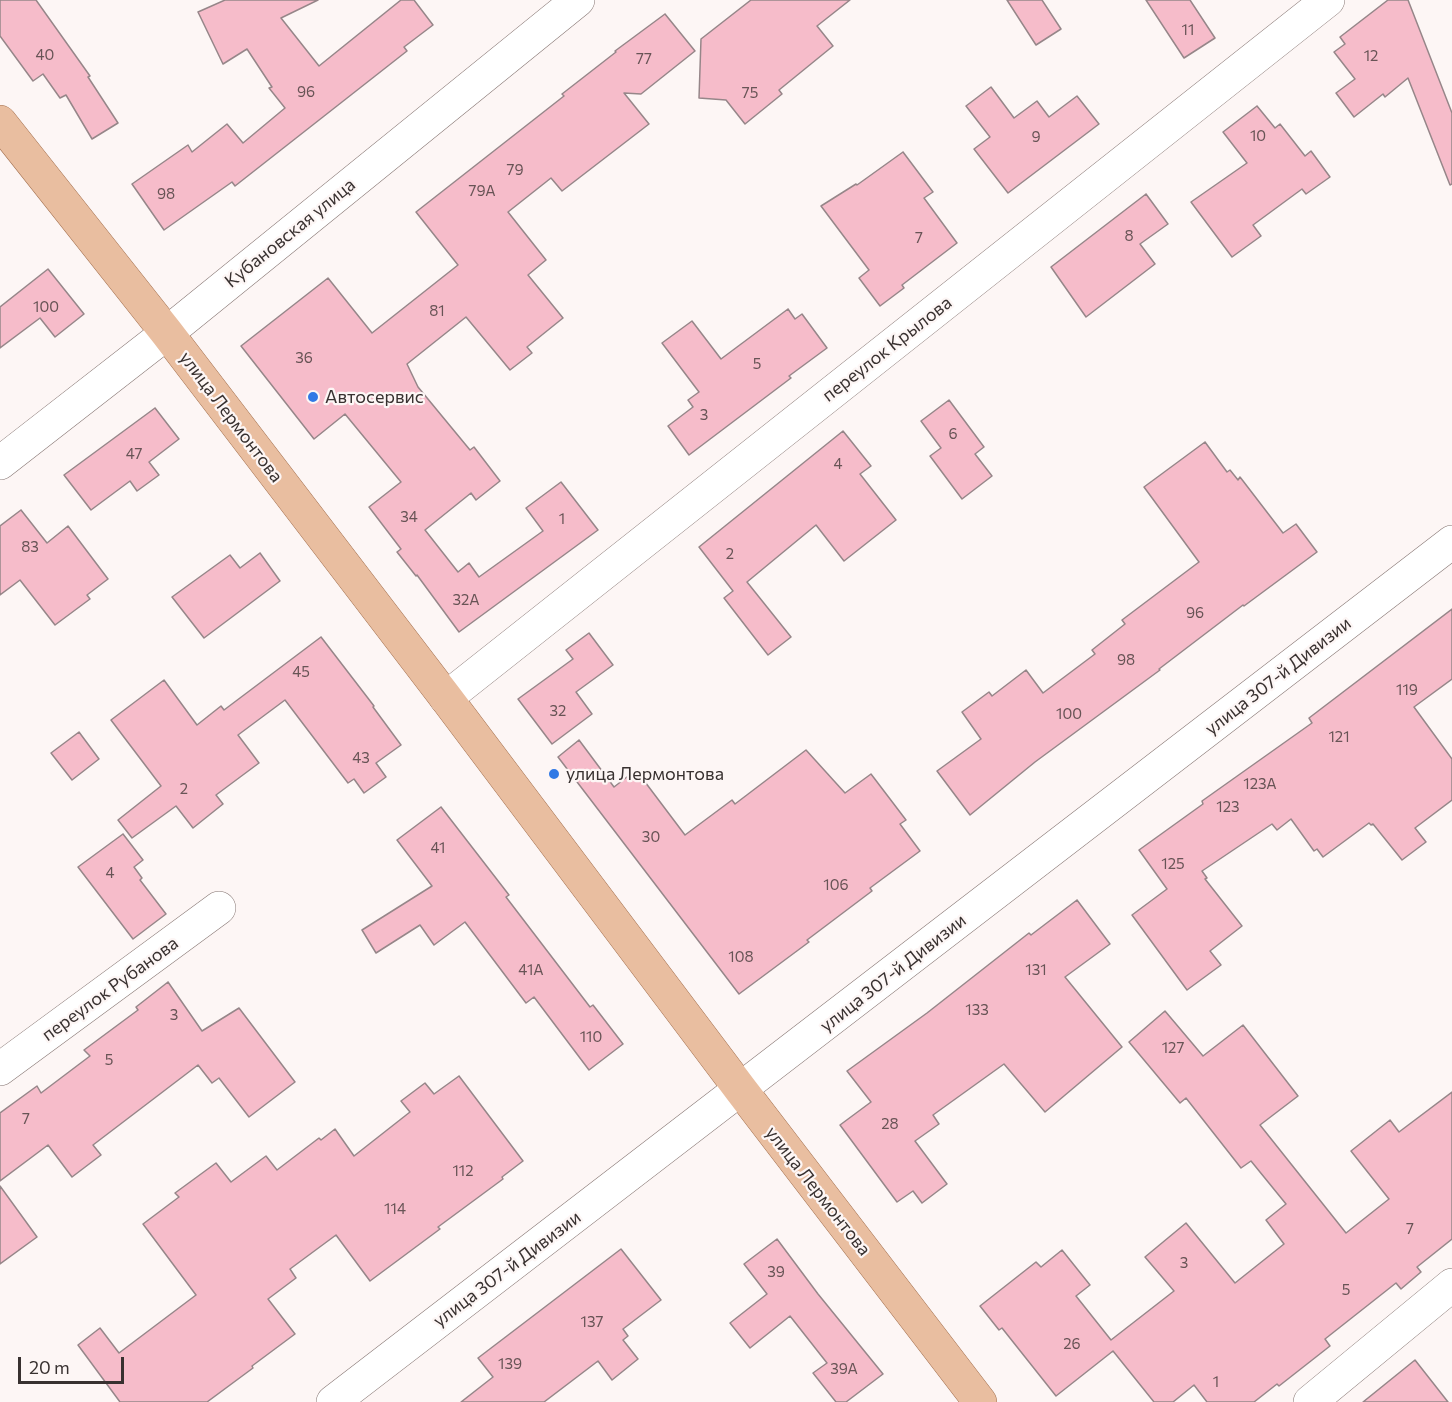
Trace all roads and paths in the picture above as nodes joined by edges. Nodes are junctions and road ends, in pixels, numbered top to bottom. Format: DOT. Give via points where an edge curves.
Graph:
graph roads {
  1 [pos="578,0"];
  2 [pos="1328,0"];
  3 [pos="0,122"];
  4 [pos="167,333"];
  5 [pos="0,463"];
  6 [pos="1452,542"];
  7 [pos="446,698"];
  8 [pos="219,909"];
  9 [pos="0,1069"];
  10 [pos="741,1090"];
  11 [pos="1452,1286"];
  12 [pos="333,1402"];
  13 [pos="980,1402"];
  14 [pos="1310,1402"];
  1 -- 4 [label="street, Кубановская улица"];
  2 -- 7 [label="street, переулок Крылова"];
  3 -- 4 [label="main road, улица Лермонтова"];
  4 -- 5 [label="street, Кубановская улица"];
  4 -- 7 [label="main road, улица Лермонтова"];
  6 -- 10 [label="street, улица 307-й Дивизии"];
  7 -- 10 [label="main road, улица Лермонтова"];
  8 -- 9 [label="street, переулок Рубанова"];
  10 -- 12 [label="street, улица 307-й Дивизии"];
  10 -- 13 [label="main road, улица Лермонтова"];
  11 -- 14 [label="street"];
}
